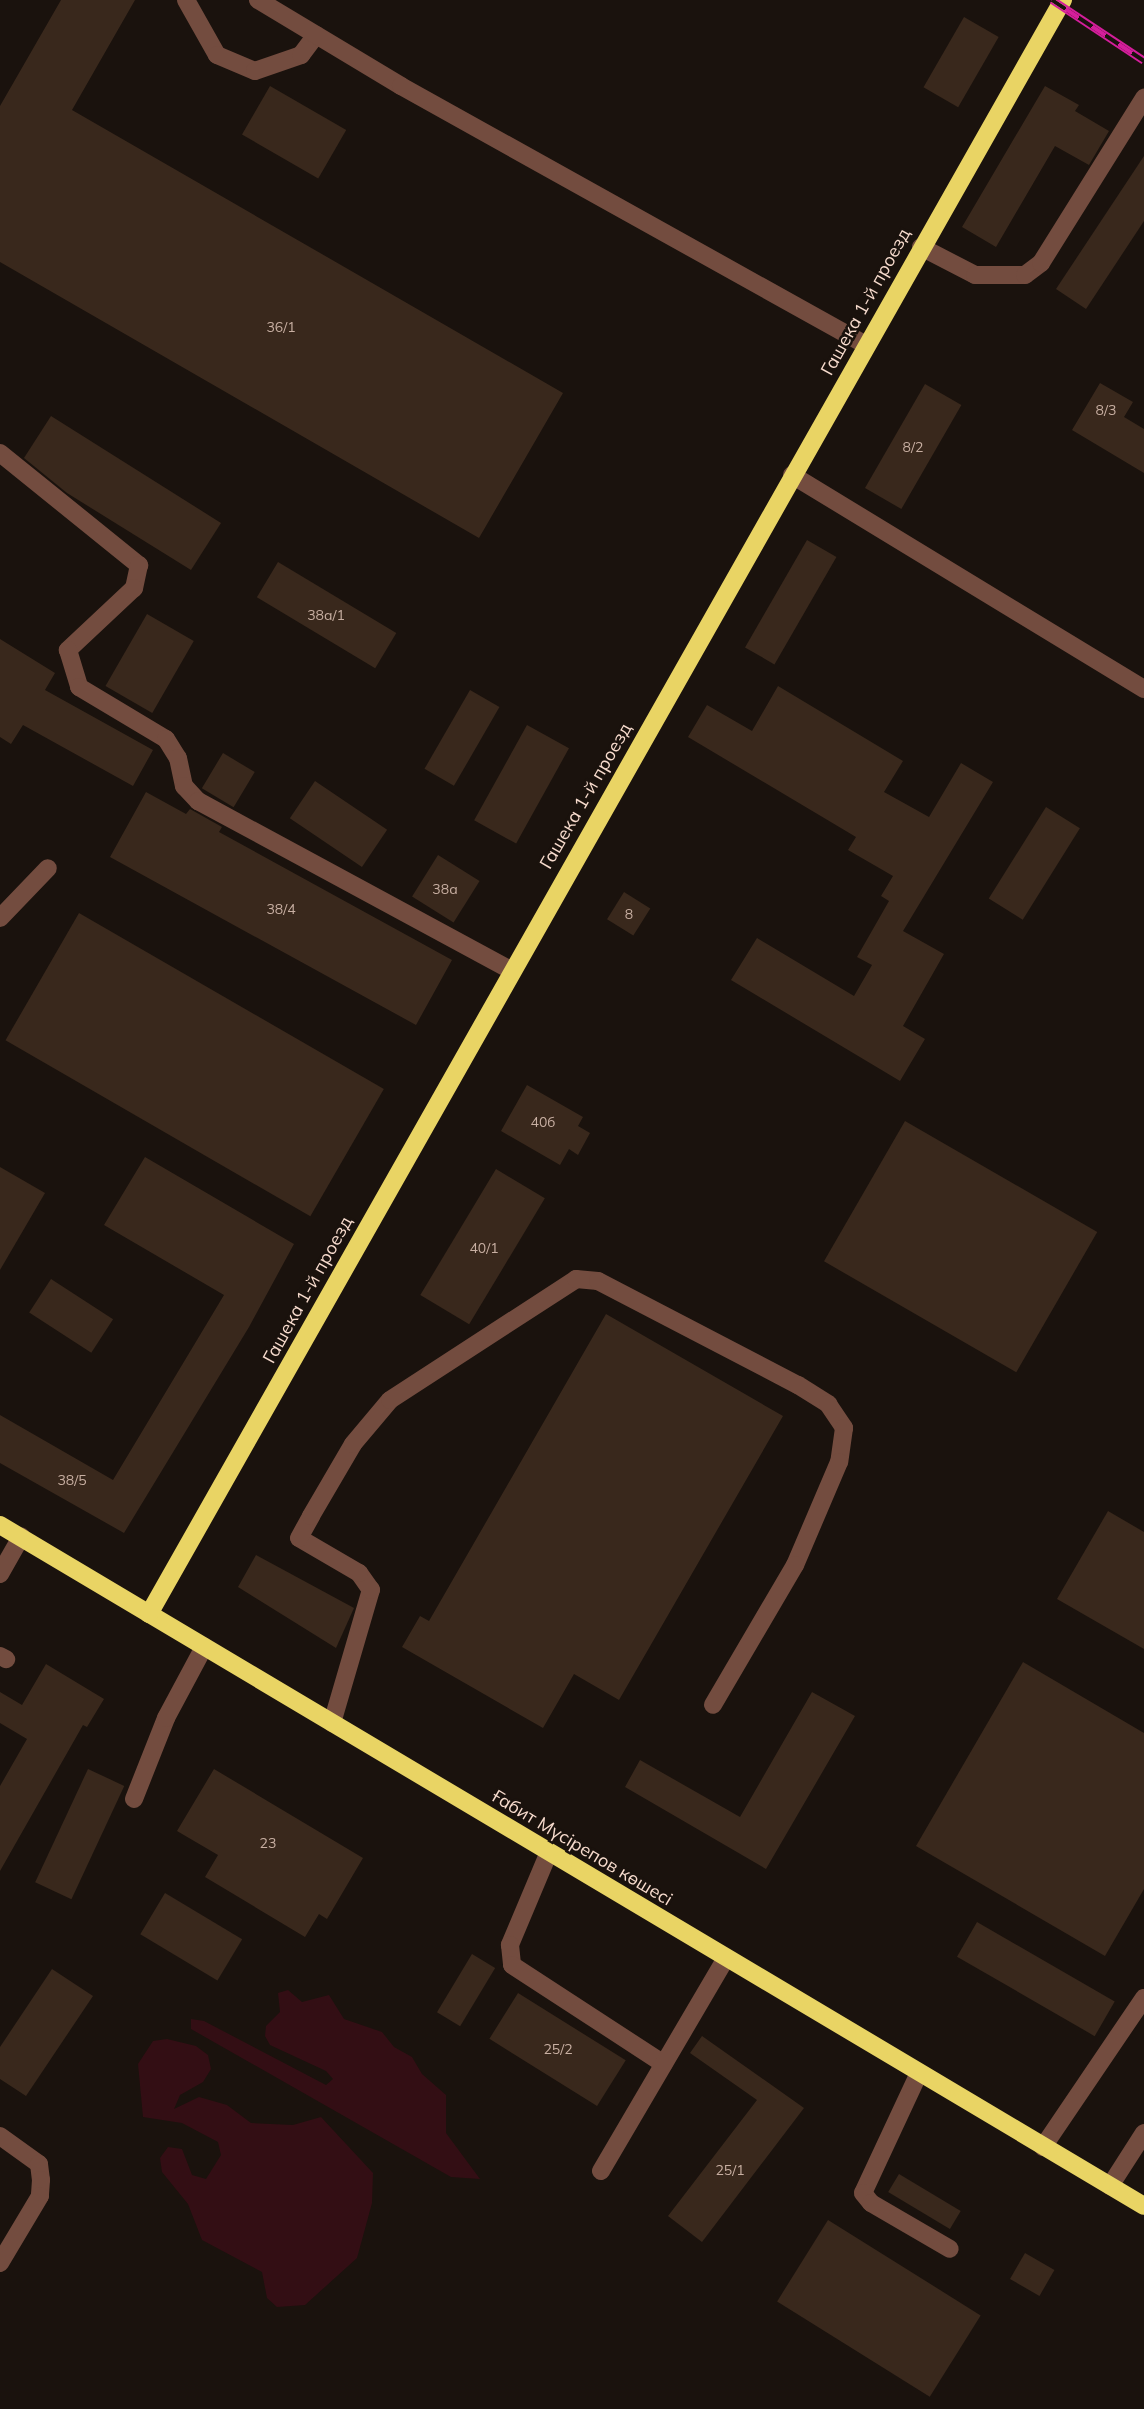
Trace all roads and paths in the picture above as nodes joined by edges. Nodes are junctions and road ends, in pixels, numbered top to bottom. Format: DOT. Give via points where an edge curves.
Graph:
graph roads {
  1 [pos="186,0"];
  2 [pos="258,0"];
  3 [pos="1063,0"];
  4 [pos="316,35"];
  5 [pos="1144,98"];
  6 [pos="921,247"];
  7 [pos="866,345"];
  8 [pos="0,453"];
  9 [pos="792,475"];
  10 [pos="1144,689"];
  11 [pos="47,868"];
  12 [pos="0,918"];
  13 [pos="511,970"];
  14 [pos="0,1525"];
  15 [pos="21,1537"];
  16 [pos="0,1574"];
  17 [pos="149,1614"];
  18 [pos="204,1647"];
  19 [pos="713,1705"];
  20 [pos="332,1723"];
  21 [pos="134,1799"];
  22 [pos="549,1852"];
  23 [pos="726,1958"];
  24 [pos="1144,1998"];
  25 [pos="664,2064"];
  26 [pos="919,2073"];
  27 [pos="1144,2133"];
  28 [pos="0,2136"];
  29 [pos="1043,2147"];
  30 [pos="601,2171"];
  31 [pos="1110,2186"];
  32 [pos="1144,2206"];
  33 [pos="950,2249"];
  34 [pos="0,2263"];
  1 -- 4 [label="street" via="217,55 254,71 301,55"];
  2 -- 4 [label="street"];
  3 -- 6 [label="main road, Гашека 1-й проезд"];
  4 -- 7 [label="street"];
  5 -- 6 [label="street" via="1041,263 1025,275 975,275"];
  6 -- 7 [label="main road, Гашека 1-й проезд"];
  7 -- 9 [label="main road, Гашека 1-й проезд"];
  8 -- 13 [label="street" via="139,565 134,588 68,650 79,687 166,739 178,758 184,786 198,801"];
  9 -- 10 [label="street"];
  9 -- 13 [label="main road, Гашека 1-й проезд"];
  11 -- 12 [label="street"];
  13 -- 17 [label="main road, Гашека 1-й проезд"];
  14 -- 15 [label="main road, Ғабит Мүсірепов көшесі"];
  15 -- 16 [label="street"];
  15 -- 17 [label="main road, Ғабит Мүсірепов көшесі"];
  17 -- 18 [label="main road, Ғабит Мүсірепов көшесі"];
  18 -- 20 [label="main road, Ғабит Мүсірепов көшесі"];
  18 -- 21 [label="street" via="166,1717"];
  19 -- 20 [label="street" via="795,1565 839,1462 844,1428 828,1404 798,1385 598,1281 576,1279 390,1400 353,1444 311,1516 299,1538 349,1566 371,1590"];
  20 -- 22 [label="main road, Ғабит Мүсірепов көшесі"];
  22 -- 23 [label="main road, Ғабит Мүсірепов көшесі"];
  22 -- 25 [label="street" via="510,1945 512,1965"];
  23 -- 25 [label="street"];
  23 -- 26 [label="main road, Ғабит Мүсірепов көшесі"];
  24 -- 29 [label="street"];
  25 -- 30 [label="street"];
  26 -- 29 [label="main road, Ғабит Мүсірепов көшесі"];
  26 -- 33 [label="street" via="863,2193 872,2203"];
  27 -- 31 [label="street"];
  28 -- 34 [label="street" via="39,2164 41,2180 40,2196"];
  29 -- 31 [label="main road, Ғабит Мүсірепов көшесі"];
  31 -- 32 [label="main road, Ғабит Мүсірепов көшесі"];
}
